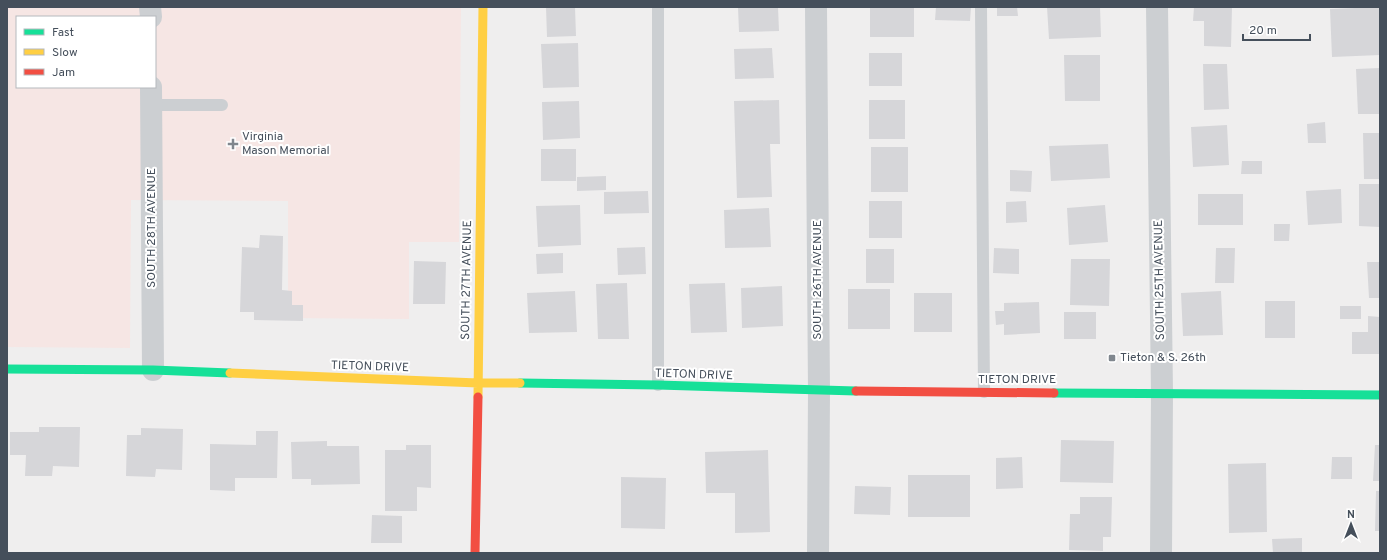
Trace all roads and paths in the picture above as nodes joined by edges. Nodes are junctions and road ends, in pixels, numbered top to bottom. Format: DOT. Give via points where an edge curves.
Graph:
graph roads {
  1 [pos="483,7"];
  2 [pos="658,7"];
  3 [pos="816,7"];
  4 [pos="981,7"];
  5 [pos="1157,7"];
  6 [pos="151,96"];
  7 [pos="222,105"];
  8 [pos="7,369"];
  9 [pos="153,370"];
  10 [pos="478,383"];
  11 [pos="658,385"];
  12 [pos="819,391"];
  13 [pos="984,392"];
  14 [pos="1162,393"];
  15 [pos="1380,395"];
  16 [pos="475,553"];
  17 [pos="818,553"];
  18 [pos="1161,553"];
  1 -- 10 [label="main road, SOUTH 27TH AVENUE"];
  2 -- 11 [label="lane"];
  3 -- 12 [label="street, SOUTH 26TH AVENUE"];
  4 -- 13 [label="lane"];
  5 -- 14 [label="street, SOUTH 25TH AVENUE"];
  6 -- 7 [label="lane"];
  6 -- 9 [label="street, SOUTH 28TH AVENUE"];
  8 -- 9 [label="main road, TIETON DRIVE"];
  9 -- 10 [label="main road, TIETON DRIVE"];
  10 -- 11 [label="main road, TIETON DRIVE"];
  10 -- 16 [label="main road, SOUTH 27TH AVENUE"];
  11 -- 12 [label="main road, TIETON DRIVE"];
  12 -- 13 [label="main road, TIETON DRIVE"];
  12 -- 17 [label="street, SOUTH 26TH AVENUE"];
  13 -- 14 [label="main road, TIETON DRIVE"];
  14 -- 15 [label="main road, TIETON DRIVE"];
  14 -- 18 [label="street, SOUTH 25TH AVENUE"];
}
